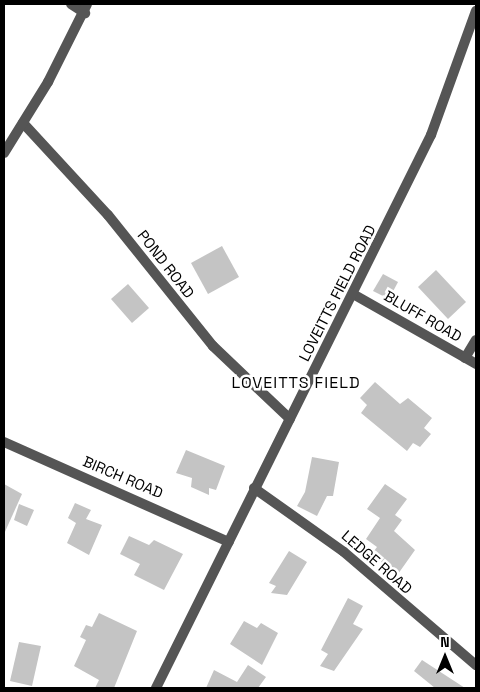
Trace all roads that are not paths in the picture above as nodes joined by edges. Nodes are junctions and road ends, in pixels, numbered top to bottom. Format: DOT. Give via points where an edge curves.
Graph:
graph roads {
  1 [pos="71,4"];
  2 [pos="86,8"];
  3 [pos="476,11"];
  4 [pos="23,123"];
  5 [pos="4,153"];
  6 [pos="353,294"];
  7 [pos="476,340"];
  8 [pos="465,358"];
  9 [pos="476,364"];
  10 [pos="290,419"];
  11 [pos="4,442"];
  12 [pos="254,488"];
  13 [pos="229,542"];
  14 [pos="476,665"];
  15 [pos="156,688"];
  1 -- 2 [label="street"];
  2 -- 4 [label="street"];
  3 -- 6 [label="street, LOVEITTS FIELD ROAD" via="431,135"];
  4 -- 5 [label="street"];
  4 -- 10 [label="street, POND ROAD" via="108,215 213,346"];
  6 -- 8 [label="street, BLUFF ROAD"];
  6 -- 10 [label="street, LOVEITTS FIELD ROAD"];
  7 -- 8 [label="street"];
  8 -- 9 [label="street, BLUFF ROAD"];
  10 -- 12 [label="street, LOVEITTS FIELD ROAD"];
  11 -- 13 [label="street, BIRCH ROAD"];
  12 -- 13 [label="street, LOVEITTS FIELD ROAD"];
  12 -- 14 [label="street, LEDGE ROAD" via="344,552"];
  13 -- 15 [label="street, LOVEITTS FIELD ROAD"];
}
